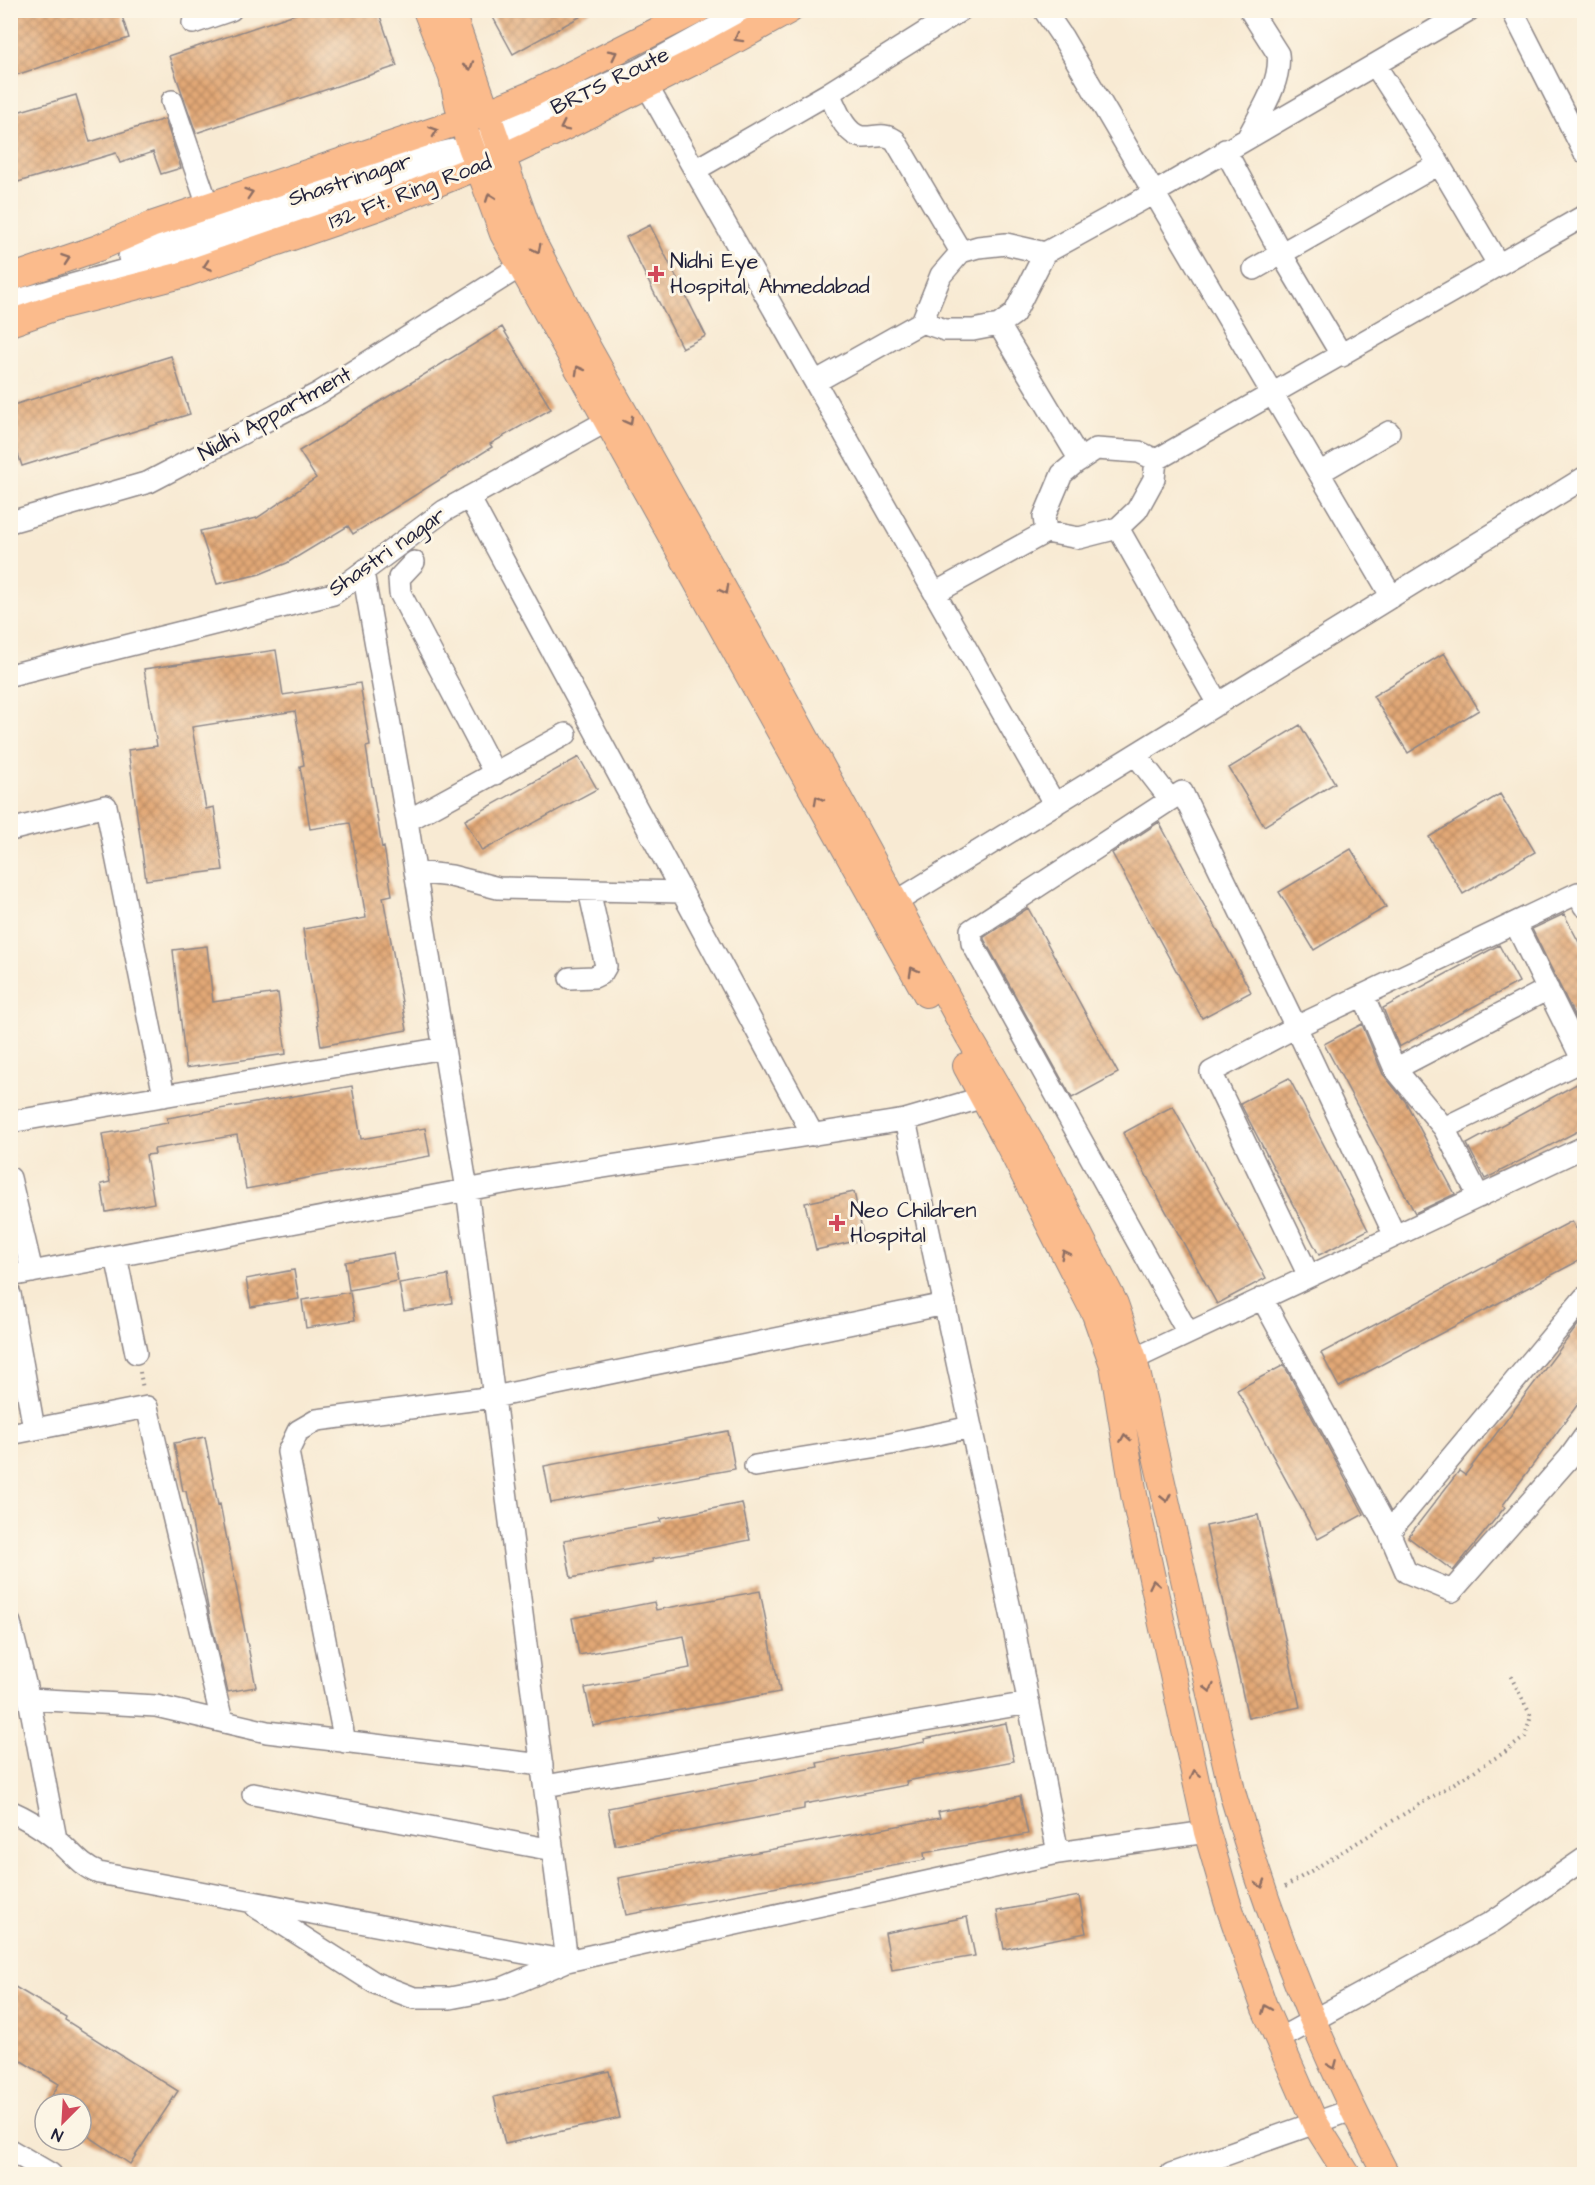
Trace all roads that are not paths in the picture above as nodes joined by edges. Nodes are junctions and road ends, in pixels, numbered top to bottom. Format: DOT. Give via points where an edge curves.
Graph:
graph roads {
  1 [pos="231,10"];
  2 [pos="426,10"];
  3 [pos="451,10"];
  4 [pos="698,10"];
  5 [pos="747,10"];
  6 [pos="790,10"];
  7 [pos="961,10"];
  8 [pos="1044,10"];
  9 [pos="1250,10"];
  10 [pos="1469,10"];
  11 [pos="1512,10"];
  12 [pos="193,23"];
  13 [pos="1375,65"];
  14 [pos="647,86"];
  15 [pos="828,93"];
  16 [pos="172,101"];
  17 [pos="462,122"];
  18 [pos="1248,137"];
  19 [pos="486,143"];
  20 [pos="1226,150"];
  21 [pos="1584,152"];
  22 [pos="1439,164"];
  23 [pos="695,170"];
  24 [pos="1154,193"];
  25 [pos="208,206"];
  26 [pos="1584,216"];
  27 [pos="961,252"];
  28 [pos="1045,253"];
  29 [pos="1282,255"];
  30 [pos="1498,264"];
  31 [pos="521,266"];
  32 [pos="1254,269"];
  33 [pos="10,278"];
  34 [pos="10,302"];
  35 [pos="922,322"];
  36 [pos="10,323"];
  37 [pos="999,325"];
  38 [pos="1342,356"];
  39 [pos="815,382"];
  40 [pos="1272,393"];
  41 [pos="607,421"];
  42 [pos="1389,432"];
  43 [pos="1080,460"];
  44 [pos="1156,460"];
  45 [pos="1319,473"];
  46 [pos="1584,478"];
  47 [pos="469,497"];
  48 [pos="10,522"];
  49 [pos="1118,528"];
  50 [pos="1046,532"];
  51 [pos="414,562"];
  52 [pos="363,572"];
  53 [pos="935,593"];
  54 [pos="1392,597"];
  55 [pos="10,675"];
  56 [pos="1218,704"];
  57 [pos="566,734"];
  58 [pos="1136,755"];
  59 [pos="495,774"];
  60 [pos="1170,799"];
  61 [pos="1055,805"];
  62 [pos="407,821"];
  63 [pos="10,830"];
  64 [pos="415,872"];
  65 [pos="589,890"];
  66 [pos="682,892"];
  67 [pos="1584,906"];
  68 [pos="889,908"];
  69 [pos="1515,923"];
  70 [pos="570,978"];
  71 [pos="1548,989"];
  72 [pos="1363,995"];
  73 [pos="1296,1027"];
  74 [pos="444,1048"];
  75 [pos="1584,1062"];
  76 [pos="1395,1069"];
  77 [pos="992,1095"];
  78 [pos="164,1096"];
  79 [pos="905,1120"];
  80 [pos="10,1122"];
  81 [pos="1444,1128"];
  82 [pos="813,1135"];
  83 [pos="1584,1147"];
  84 [pos="10,1178"];
  85 [pos="467,1190"];
  86 [pos="1479,1197"];
  87 [pos="1395,1236"];
  88 [pos="116,1256"];
  89 [pos="32,1272"];
  90 [pos="10,1276"];
  91 [pos="1309,1276"];
  92 [pos="10,1294"];
  93 [pos="1262,1298"];
  94 [pos="1584,1298"];
  95 [pos="945,1304"];
  96 [pos="1188,1333"];
  97 [pos="136,1353"];
  98 [pos="1134,1359"];
  99 [pos="494,1397"];
  100 [pos="971,1427"];
  101 [pos="34,1429"];
  102 [pos="10,1434"];
  103 [pos="1584,1437"];
  104 [pos="755,1466"];
  105 [pos="1389,1532"];
  106 [pos="10,1623"];
  107 [pos="29,1699"];
  108 [pos="1029,1703"];
  109 [pos="222,1721"];
  110 [pos="345,1742"];
  111 [pos="543,1775"];
  112 [pos="253,1794"];
  113 [pos="10,1811"];
  114 [pos="1207,1832"];
  115 [pos="56,1839"];
  116 [pos="553,1850"];
  117 [pos="1058,1853"];
  118 [pos="1584,1859"];
  119 [pos="246,1900"];
  120 [pos="567,1961"];
  121 [pos="1314,2019"];
  122 [pos="1279,2039"];
  123 [pos="1352,2110"];
  124 [pos="1315,2123"];
  125 [pos="10,2150"];
  126 [pos="51,2175"];
  127 [pos="1171,2175"];
  128 [pos="1347,2175"];
  129 [pos="1386,2175"];
  1 -- 12 [label="street"];
  2 -- 17 [label="main road" via="452,77"];
  3 -- 19 [label="main road, one-way"];
  19 -- 4 [label="main road, 132 Ft. Ring Road, one-way" via="530,95"];
  5 -- 19 [label="street, BRTS Route" via="638,70"];
  6 -- 14 [label="main road, 132 Ft. Ring Road, one-way"];
  7 -- 15 [label="street"];
  8 -- 24 [label="street"];
  9 -- 18 [label="street" via="1280,63 1273,87"];
  10 -- 13 [label="street"];
  11 -- 21 [label="street"];
  13 -- 18 [label="street"];
  13 -- 22 [label="street"];
  14 -- 19 [label="main road, 132 Ft. Ring Road, one-way"];
  14 -- 23 [label="street"];
  15 -- 23 [label="street"];
  15 -- 27 [label="street" via="849,131 863,137 889,136 895,140"];
  16 -- 25 [label="street"];
  17 -- 19 [label="main road, 132 Ft. Ring Road"];
  25 -- 17 [label="main road, 132 Ft. Ring Road, one-way"];
  18 -- 20 [label="street"];
  31 -- 19 [label="main road, one-way" via="503,234"];
  19 -- 34 [label="street, Shastrinagar" via="419,178 204,248"];
  19 -- 36 [label="main road, 132 Ft. Ring Road, one-way" via="379,207 182,274"];
  19 -- 68 [label="main road, one-way" via="587,346 765,662"];
  20 -- 24 [label="street"];
  20 -- 29 [label="street"];
  22 -- 29 [label="street"];
  22 -- 30 [label="street"];
  23 -- 39 [label="street"];
  24 -- 28 [label="street"];
  24 -- 40 [label="street"];
  33 -- 25 [label="main road, 132 Ft. Ring Road, one-way"];
  26 -- 30 [label="street"];
  27 -- 28 [label="street" via="1006,244"];
  27 -- 35 [label="street" via="941,275"];
  28 -- 37 [label="street" via="1014,314"];
  29 -- 32 [label="street"];
  29 -- 38 [label="street"];
  30 -- 38 [label="street"];
  41 -- 31 [label="main road, one-way"];
  31 -- 48 [label="street, Nidhi Appartment" via="319,393 149,482"];
  35 -- 37 [label="street" via="945,330"];
  35 -- 39 [label="street"];
  37 -- 43 [label="street"];
  38 -- 40 [label="street"];
  39 -- 53 [label="street"];
  40 -- 44 [label="street"];
  40 -- 45 [label="street"];
  41 -- 47 [label="street, Shastri nagar"];
  68 -- 41 [label="main road, one-way"];
  42 -- 45 [label="street"];
  43 -- 44 [label="street" via="1096,449 1139,452"];
  43 -- 50 [label="street" via="1062,474 1044,517"];
  44 -- 49 [label="street" via="1154,479 1137,510"];
  45 -- 54 [label="street"];
  46 -- 54 [label="street"];
  47 -- 52 [label="street, Shastri nagar" via="444,511"];
  47 -- 66 [label="street"];
  49 -- 50 [label="street" via="1079,538"];
  49 -- 56 [label="street"];
  50 -- 53 [label="street"];
  51 -- 59 [label="street" via="399,578 400,592"];
  52 -- 55 [label="street, Shastri nagar" via="333,594"];
  52 -- 62 [label="street"];
  53 -- 61 [label="street"];
  54 -- 56 [label="street"];
  56 -- 58 [label="street"];
  57 -- 59 [label="street"];
  58 -- 60 [label="street"];
  58 -- 61 [label="street"];
  59 -- 62 [label="street"];
  60 -- 73 [label="street" via="1182,792"];
  60 -- 96 [label="street" via="971,930 972,944"];
  61 -- 68 [label="street"];
  62 -- 64 [label="street"];
  63 -- 78 [label="street" via="106,806"];
  64 -- 65 [label="street" via="498,888"];
  64 -- 74 [label="street"];
  65 -- 66 [label="street"];
  65 -- 70 [label="street" via="606,966 603,973 594,977"];
  66 -- 82 [label="street"];
  67 -- 69 [label="street" via="1578,893"];
  68 -- 77 [label="main road" via="969,1037"];
  69 -- 71 [label="street"];
  69 -- 72 [label="street"];
  71 -- 75 [label="street"];
  71 -- 76 [label="street"];
  72 -- 73 [label="street"];
  72 -- 76 [label="street"];
  73 -- 87 [label="street"];
  73 -- 91 [label="street" via="1211,1072"];
  74 -- 78 [label="street"];
  74 -- 85 [label="street"];
  75 -- 81 [label="street"];
  76 -- 81 [label="street"];
  77 -- 79 [label="street"];
  77 -- 98 [label="main road" via="1042,1162 1115,1304"];
  114 -- 77 [label="main road, one-way" via="1134,1495 1113,1365 1095,1314"];
  78 -- 80 [label="street"];
  79 -- 82 [label="street"];
  79 -- 95 [label="street"];
  81 -- 86 [label="street"];
  82 -- 85 [label="street"];
  83 -- 86 [label="street"];
  84 -- 89 [label="street"];
  85 -- 88 [label="street"];
  85 -- 99 [label="street"];
  86 -- 87 [label="street"];
  87 -- 91 [label="street"];
  88 -- 89 [label="street"];
  88 -- 97 [label="street"];
  89 -- 90 [label="street"];
  91 -- 93 [label="street"];
  92 -- 101 [label="street"];
  93 -- 96 [label="street"];
  93 -- 105 [label="street"];
  94 -- 105 [label="street"];
  95 -- 99 [label="street"];
  95 -- 100 [label="street"];
  96 -- 98 [label="street"];
  98 -- 121 [label="main road, one-way" via="1233,1795 1284,1951"];
  99 -- 110 [label="street" via="316,1420 298,1431 288,1452"];
  99 -- 111 [label="street"];
  100 -- 104 [label="street"];
  100 -- 108 [label="street"];
  101 -- 102 [label="street"];
  101 -- 109 [label="street" via="147,1407"];
  103 -- 105 [label="street" via="1452,1591 1406,1572"];
  106 -- 107 [label="street"];
  107 -- 109 [label="street" via="156,1706"];
  107 -- 115 [label="street"];
  108 -- 111 [label="street"];
  108 -- 117 [label="street"];
  109 -- 110 [label="street" via="267,1732"];
  110 -- 111 [label="street"];
  111 -- 116 [label="street"];
  112 -- 116 [label="street"];
  113 -- 115 [label="street"];
  114 -- 117 [label="street"];
  122 -- 114 [label="main road, one-way" via="1231,1912"];
  115 -- 119 [label="street" via="90,1870"];
  116 -- 120 [label="street"];
  117 -- 120 [label="street"];
  118 -- 121 [label="street" via="1492,1922"];
  119 -- 120 [label="street"];
  119 -- 120 [label="street" via="375,1983 414,1998 450,1998 503,1988"];
  121 -- 122 [label="street"];
  121 -- 123 [label="main road, one-way"];
  122 -- 124 [label="main road"];
  123 -- 124 [label="street"];
  123 -- 129 [label="main road"];
  124 -- 127 [label="street"];
  124 -- 128 [label="main road"];
  125 -- 126 [label="street"];
}
